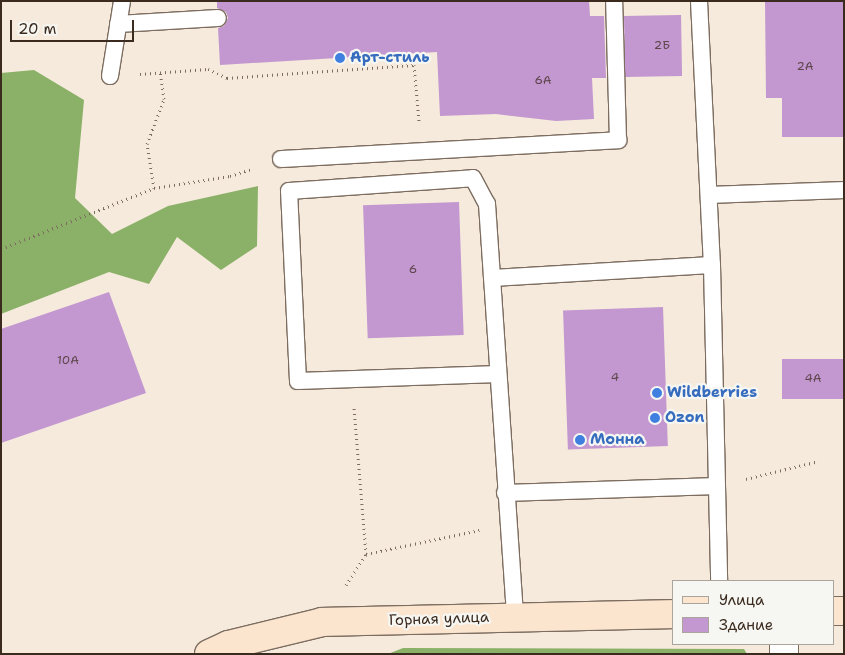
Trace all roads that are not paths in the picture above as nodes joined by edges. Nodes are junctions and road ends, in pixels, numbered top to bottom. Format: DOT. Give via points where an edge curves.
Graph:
graph roads {
  1 [pos="122,1"];
  2 [pos="614,1"];
  3 [pos="699,1"];
  4 [pos="218,18"];
  5 [pos="118,24"];
  6 [pos="110,76"];
  7 [pos="281,159"];
  8 [pos="844,190"];
  9 [pos="709,195"];
  10 [pos="712,265"];
  11 [pos="492,278"];
  12 [pos="498,374"];
  13 [pos="717,486"];
  14 [pos="505,493"];
  15 [pos="719,580"];
  16 [pos="672,614"];
  17 [pos="516,616"];
  18 [pos="209,654"];
  1 -- 5 [label="lane"];
  2 -- 7 [label="lane" via="618,140"];
  3 -- 9 [label="lane"];
  4 -- 5 [label="lane"];
  5 -- 6 [label="lane"];
  8 -- 9 [label="lane"];
  9 -- 10 [label="lane"];
  10 -- 11 [label="lane"];
  10 -- 13 [label="lane"];
  11 -- 12 [label="lane"];
  11 -- 12 [label="lane" via="487,204 473,178 288,191 298,382"];
  12 -- 14 [label="lane"];
  13 -- 14 [label="lane"];
  13 -- 15 [label="lane"];
  14 -- 17 [label="lane"];
  16 -- 17 [label="main road, Горная улица"];
  17 -- 18 [label="main road, Горная улица" via="322,622 228,645"];
}
